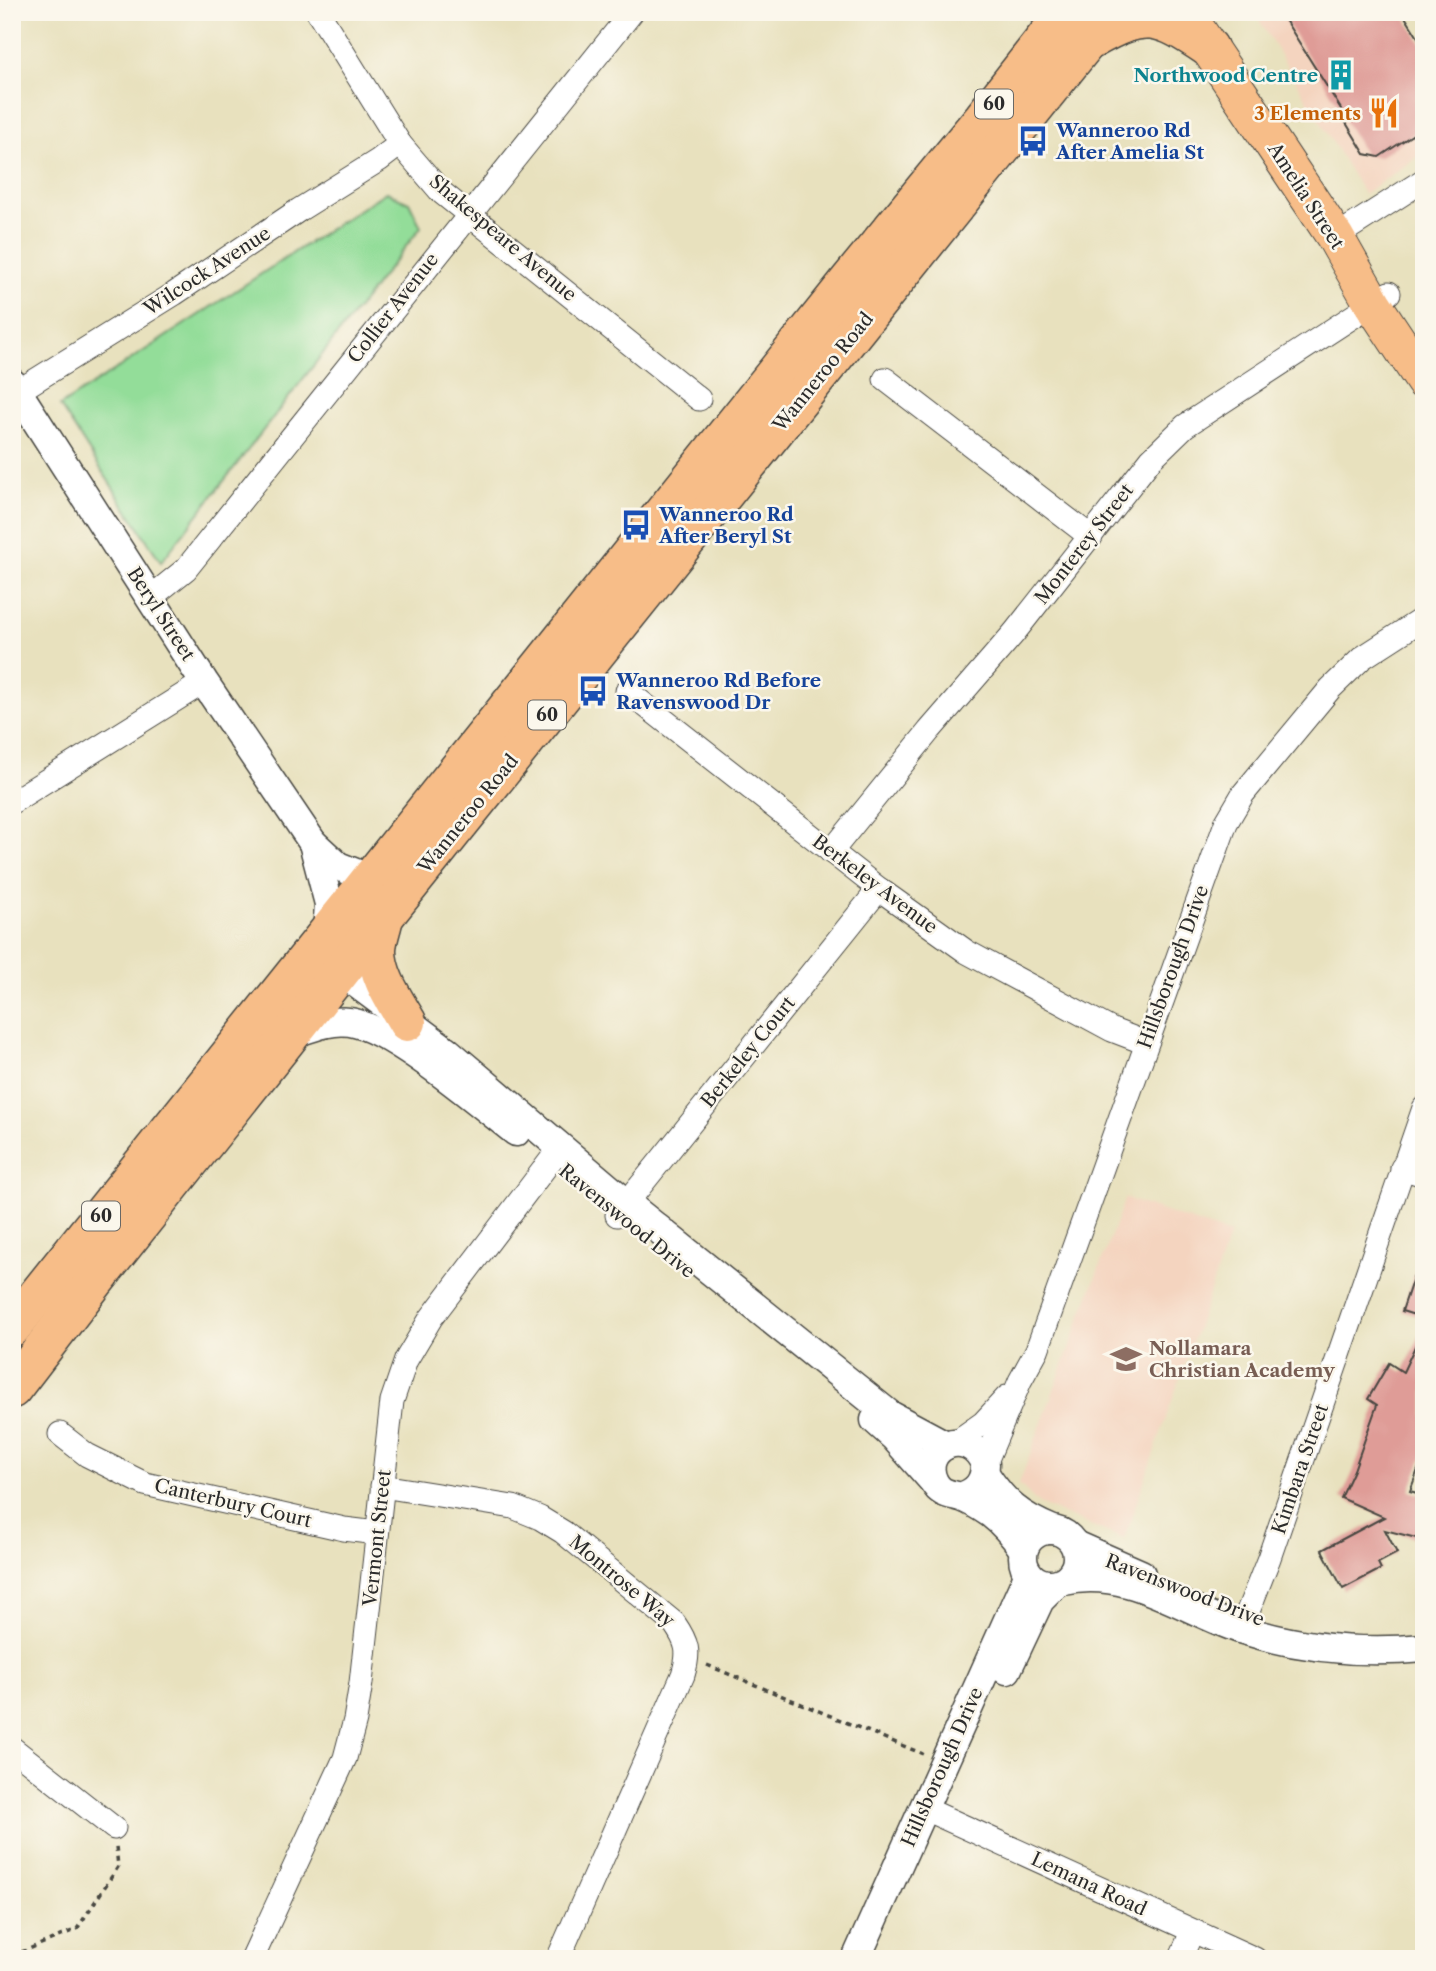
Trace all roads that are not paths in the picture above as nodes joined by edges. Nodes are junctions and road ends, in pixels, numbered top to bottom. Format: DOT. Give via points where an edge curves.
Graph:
graph roads {
  1 [pos="318,12"];
  2 [pos="632,12"];
  3 [pos="1111,12"];
  4 [pos="1185,12"];
  5 [pos="1076,28"];
  6 [pos="1210,30"];
  7 [pos="400,144"];
  8 [pos="1424,180"];
  9 [pos="468,214"];
  10 [pos="1343,232"];
  11 [pos="1381,299"];
  12 [pos="1424,346"];
  13 [pos="885,379"];
  14 [pos="1424,381"];
  15 [pos="14,390"];
  16 [pos="699,398"];
  17 [pos="1091,537"];
  18 [pos="150,598"];
  19 [pos="1424,618"];
  20 [pos="204,682"];
  21 [pos="627,691"];
  22 [pos="12,802"];
  23 [pos="313,843"];
  24 [pos="831,852"];
  25 [pos="371,879"];
  26 [pos="878,889"];
  27 [pos="384,918"];
  28 [pos="327,933"];
  29 [pos="341,972"];
  30 [pos="407,1022"];
  31 [pos="292,1034"];
  32 [pos="1146,1043"];
  33 [pos="229,1056"];
  34 [pos="1424,1108"];
  35 [pos="555,1154"];
  36 [pos="1413,1172"];
  37 [pos="622,1209"];
  38 [pos="12,1327"];
  39 [pos="1020,1381"];
  40 [pos="12,1389"];
  41 [pos="60,1434"];
  42 [pos="951,1444"];
  43 [pos="985,1469"];
  44 [pos="933,1481"];
  45 [pos="382,1486"];
  46 [pos="960,1497"];
  47 [pos="377,1533"];
  48 [pos="1064,1538"];
  49 [pos="1026,1562"];
  50 [pos="1059,1583"];
  51 [pos="1243,1623"];
  52 [pos="1424,1633"];
  53 [pos="1424,1648"];
  54 [pos="12,1748"];
  55 [pos="931,1811"];
  56 [pos="114,1828"];
  57 [pos="1192,1932"];
  58 [pos="252,1959"];
  59 [pos="558,1959"];
  60 [pos="856,1959"];
  61 [pos="874,1959"];
  62 [pos="1180,1959"];
  63 [pos="1255,1959"];
  1 -- 7 [label="street, Shakespeare Avenue"];
  2 -- 9 [label="street, Collier Avenue"];
  3 -- 5 [label="highway, Wanneroo Road / 60"];
  4 -- 6 [label="main road, Amelia Street"];
  5 -- 6 [label="highway" via="1146,19"];
  5 -- 25 [label="highway, Wanneroo Road / 60" via="983,118"];
  5 -- 27 [label="highway, Wanneroo Road / 60"];
  6 -- 10 [label="main road, Amelia Street"];
  7 -- 9 [label="street, Shakespeare Avenue" via="441,192"];
  7 -- 15 [label="street, Wilcock Avenue" via="174,294"];
  8 -- 10 [label="street"];
  9 -- 16 [label="street, Shakespeare Avenue"];
  9 -- 18 [label="street, Collier Avenue" via="186,569"];
  10 -- 11 [label="main road, Amelia Street"];
  11 -- 12 [label="main road, Amelia Street"];
  11 -- 14 [label="main road, Amelia Street"];
  11 -- 17 [label="street, Monterey Street" via="1185,426 1151,459"];
  13 -- 17 [label="street"];
  15 -- 18 [label="street, Beryl Street"];
  17 -- 24 [label="street, Monterey Street"];
  18 -- 20 [label="street, Beryl Street"];
  19 -- 32 [label="street, Hillsborough Drive" via="1362,659 1330,688 1243,794 1226,823"];
  20 -- 22 [label="street"];
  20 -- 23 [label="street, Beryl Street"];
  21 -- 24 [label="street, Berkeley Avenue"];
  23 -- 25 [label="street, Beryl Street" via="338,866"];
  23 -- 28 [label="street, Beryl Street" via="329,905"];
  24 -- 26 [label="street, Berkeley Avenue"];
  25 -- 28 [label="highway, Wanneroo Road / 60"];
  26 -- 32 [label="street, Berkeley Avenue" via="967,952 1112,1030"];
  26 -- 37 [label="street, Berkeley Court"];
  27 -- 29 [label="highway, Wanneroo Road / 60"];
  27 -- 30 [label="highway" via="377,950 380,968"];
  28 -- 33 [label="highway, Wanneroo Road / 60"];
  29 -- 30 [label="street, Ravenswood Drive"];
  29 -- 31 [label="highway, Wanneroo Road / 60"];
  29 -- 33 [label="street" via="307,986"];
  30 -- 35 [label="street, Ravenswood Drive" via="493,1089"];
  31 -- 35 [label="street, Ravenswood Drive" via="346,1021 364,1025"];
  31 -- 40 [label="highway, Wanneroo Road / 60"];
  32 -- 39 [label="street, Hillsborough Drive" via="1037,1350"];
  33 -- 38 [label="highway, Wanneroo Road / 60"];
  34 -- 36 [label="street, Kimbara Street"];
  35 -- 37 [label="street, Ravenswood Drive"];
  35 -- 45 [label="street, Vermont Street" via="431,1318 406,1360 393,1401"];
  36 -- 51 [label="street, Kimbara Street"];
  37 -- 42 [label="street, Ravenswood Drive" via="890,1415"];
  37 -- 44 [label="street, Ravenswood Drive" via="894,1437"];
  39 -- 42 [label="street, Hillsborough Drive" via="983,1423"];
  39 -- 43 [label="street, Hillsborough Drive"];
  41 -- 47 [label="street, Canterbury Court" via="87,1455 145,1483"];
  42 -- 43 [label="street" via="975,1448"];
  42 -- 44 [label="street" via="937,1451 932,1461"];
  43 -- 46 [label="street" via="977,1490"];
  43 -- 48 [label="street, Ravenswood Drive" via="1010,1507"];
  44 -- 46 [label="street" via="950,1496"];
  45 -- 47 [label="street, Vermont Street"];
  45 -- 59 [label="street, Montrose Way" via="513,1507 540,1518 674,1623 686,1639 688,1660 683,1675"];
  46 -- 49 [label="street" via="993,1515"];
  47 -- 58 [label="street, Vermont Street" via="361,1684 345,1758"];
  48 -- 49 [label="street" via="1037,1533 1026,1543"];
  48 -- 50 [label="street" via="1077,1554 1076,1565"];
  48 -- 51 [label="street, Ravenswood Drive"];
  49 -- 50 [label="street" via="1045,1585"];
  49 -- 55 [label="street, Hillsborough Drive" via="943,1763"];
  50 -- 51 [label="street, Ravenswood Drive" via="1079,1578 1125,1582"];
  50 -- 55 [label="street, Hillsborough Drive" via="1033,1614"];
  51 -- 52 [label="street, Ravenswood Drive" via="1360,1636"];
  51 -- 53 [label="street, Ravenswood Drive" via="1319,1647"];
  54 -- 56 [label="street"];
  55 -- 57 [label="street, Lemana Road"];
  55 -- 60 [label="street, Hillsborough Drive"];
  55 -- 61 [label="street, Hillsborough Drive"];
  57 -- 62 [label="street"];
  57 -- 63 [label="street, Lemana Road"];
}
